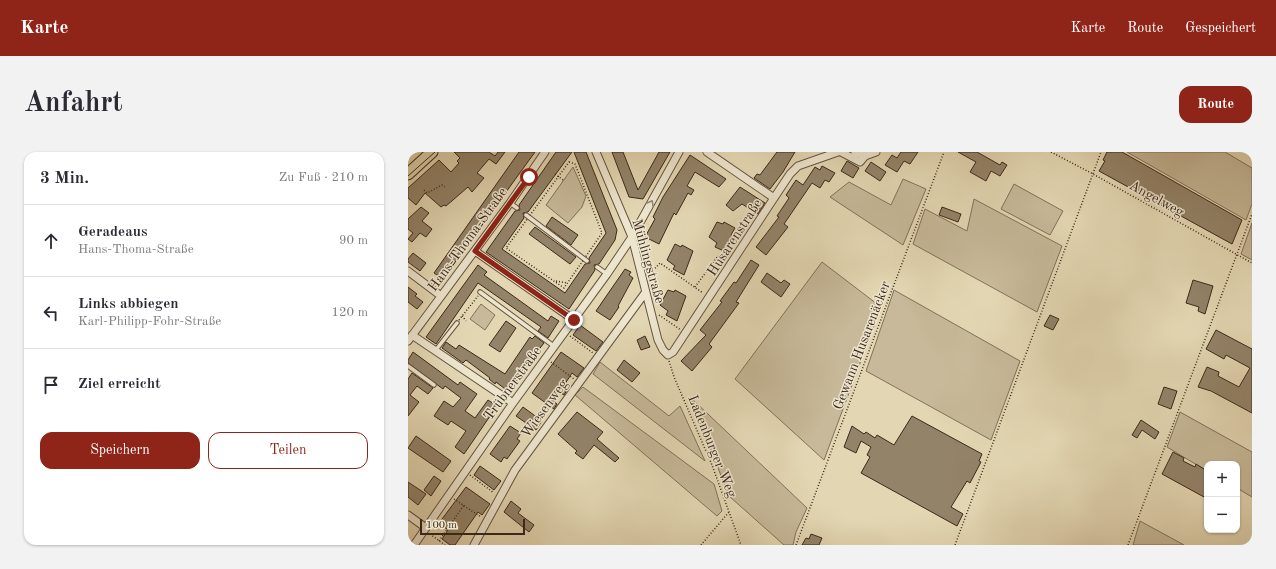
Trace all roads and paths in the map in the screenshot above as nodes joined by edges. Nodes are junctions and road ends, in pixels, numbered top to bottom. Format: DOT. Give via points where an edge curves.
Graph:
graph roads {
  1 [pos="432,152"];
  2 [pos="545,152"];
  3 [pos="596,152"];
  4 [pos="679,152"];
  5 [pos="707,152"];
  6 [pos="840,152"];
  7 [pos="855,152"];
  8 [pos="876,152"];
  9 [pos="944,152"];
  10 [pos="1051,152"];
  11 [pos="1101,152"];
  12 [pos="865,156"];
  13 [pos="408,174"];
  14 [pos="1093,174"];
  15 [pos="557,175"];
  16 [pos="564,180"];
  17 [pos="445,187"];
  18 [pos="588,188"];
  19 [pos="585,189"];
  20 [pos="424,190"];
  21 [pos="774,198"];
  22 [pos="510,203"];
  23 [pos="517,208"];
  24 [pos="1252,214"];
  25 [pos="527,216"];
  26 [pos="632,237"];
  27 [pos="475,251"];
  28 [pos="1237,255"];
  29 [pos="586,260"];
  30 [pos="1252,263"];
  31 [pos="731,266"];
  32 [pos="597,268"];
  33 [pos="408,271"];
  34 [pos="607,274"];
  35 [pos="554,280"];
  36 [pos="642,282"];
  37 [pos="567,283"];
  38 [pos="695,287"];
  39 [pos="480,292"];
  40 [pos="645,292"];
  41 [pos="441,296"];
  42 [pos="709,298"];
  43 [pos="649,308"];
  44 [pos="462,316"];
  45 [pos="574,320"];
  46 [pos="466,321"];
  47 [pos="457,323"];
  48 [pos="565,332"];
  49 [pos="686,333"];
  50 [pos="410,338"];
  51 [pos="555,346"];
  52 [pos="435,351"];
  53 [pos="668,355"];
  54 [pos="598,356"];
  55 [pos="546,359"];
  56 [pos="408,366"];
  57 [pos="579,382"];
  58 [pos="434,385"];
  59 [pos="512,403"];
  60 [pos="465,472"];
  61 [pos="449,495"];
  62 [pos="500,498"];
  63 [pos="464,505"];
  64 [pos="729,512"];
  65 [pos="408,515"];
  66 [pos="487,522"];
  67 [pos="425,529"];
  68 [pos="439,541"];
  69 [pos="414,545"];
  70 [pos="445,545"];
  71 [pos="474,545"];
  72 [pos="701,545"];
  73 [pos="741,545"];
  74 [pos="796,545"];
  75 [pos="955,545"];
  76 [pos="1128,545"];
  1 -- 13 [label="main road"];
  2 -- 22 [label="street, Hans-Thoma-Straße"];
  3 -- 26 [label="street, Mühlingstraße"];
  26 -- 4 [label="street, Trübnerstraße, one-way"];
  5 -- 21 [label="street, Husarenstraße"];
  6 -- 12 [label="street" via="860,162"];
  6 -- 21 [label="street" via="798,166"];
  7 -- 12 [label="street"];
  8 -- 12 [label="street"];
  9 -- 74 [label="path, Gewann Husarenäcker"];
  10 -- 14 [label="path, Angelweg"];
  11 -- 14 [label="path"];
  14 -- 28 [label="path, Angelweg"];
  14 -- 75 [label="path"];
  15 -- 16 [label="path"];
  15 -- 19 [label="path" via="569,162 575,164"];
  15 -- 25 [label="path"];
  17 -- 20 [label="path" via="442,185 427,193"];
  18 -- 19 [label="path"];
  19 -- 29 [label="path" via="602,233"];
  21 -- 31 [label="street, Husarenstraße"];
  22 -- 23 [label="lane"];
  22 -- 27 [label="street, Hans-Thoma-Straße"];
  24 -- 28 [label="path"];
  25 -- 29 [label="lane"];
  25 -- 35 [label="path" via="506,248"];
  26 -- 34 [label="street, Trübnerstraße"];
  26 -- 36 [label="street, Mühlingstraße"];
  27 -- 41 [label="street, Hans-Thoma-Straße"];
  27 -- 45 [label="street"];
  28 -- 30 [label="path, Angelweg"];
  28 -- 76 [label="path"];
  29 -- 37 [label="path"];
  31 -- 38 [label="path" via="718,256"];
  31 -- 42 [label="street, Husarenstraße"];
  32 -- 34 [label="lane"];
  33 -- 41 [label="street"];
  34 -- 45 [label="street, Trübnerstraße"];
  35 -- 37 [label="path"];
  35 -- 37 [label="path" via="564,288"];
  36 -- 38 [label="path" via="660,264"];
  36 -- 40 [label="street, Mühlingstraße"];
  38 -- 42 [label="path"];
  39 -- 44 [label="path"];
  39 -- 51 [label="lane"];
  40 -- 43 [label="street, Mühlingstraße"];
  40 -- 54 [label="street, Wiesenweg"];
  41 -- 50 [label="street, Hans-Thoma-Straße"];
  42 -- 49 [label="street, Husarenstraße"];
  43 -- 49 [label="path"];
  43 -- 53 [label="street, Mühlingstraße" via="658,340"];
  44 -- 46 [label="path"];
  44 -- 47 [label="path"];
  45 -- 48 [label="street, Trübnerstraße"];
  47 -- 52 [label="lane"];
  48 -- 51 [label="street, Trübnerstraße"];
  48 -- 54 [label="path"];
  49 -- 53 [label="street, Husarenstraße" via="674,352"];
  50 -- 52 [label="street"];
  51 -- 55 [label="street, Trübnerstraße"];
  52 -- 59 [label="street"];
  53 -- 64 [label="path, Ladenburger Weg" via="674,377"];
  54 -- 57 [label="street, Wiesenweg"];
  55 -- 57 [label="path"];
  55 -- 59 [label="street, Trübnerstraße"];
  56 -- 58 [label="lane"];
  57 -- 62 [label="street, Wiesenweg" via="515,470"];
  59 -- 60 [label="street, Trübnerstraße"];
  60 -- 61 [label="street, Trübnerstraße"];
  60 -- 62 [label="path"];
  61 -- 63 [label="path"];
  61 -- 67 [label="street, Trübnerstraße"];
  62 -- 66 [label="street, Wiesenweg"];
  63 -- 66 [label="path"];
  63 -- 68 [label="path"];
  64 -- 72 [label="path"];
  64 -- 73 [label="path, Ladenburger Weg"];
  65 -- 67 [label="street"];
  66 -- 71 [label="street, Wiesenweg"];
  67 -- 68 [label="path"];
  67 -- 69 [label="street, Trübnerstraße"];
  68 -- 70 [label="path"];
}
